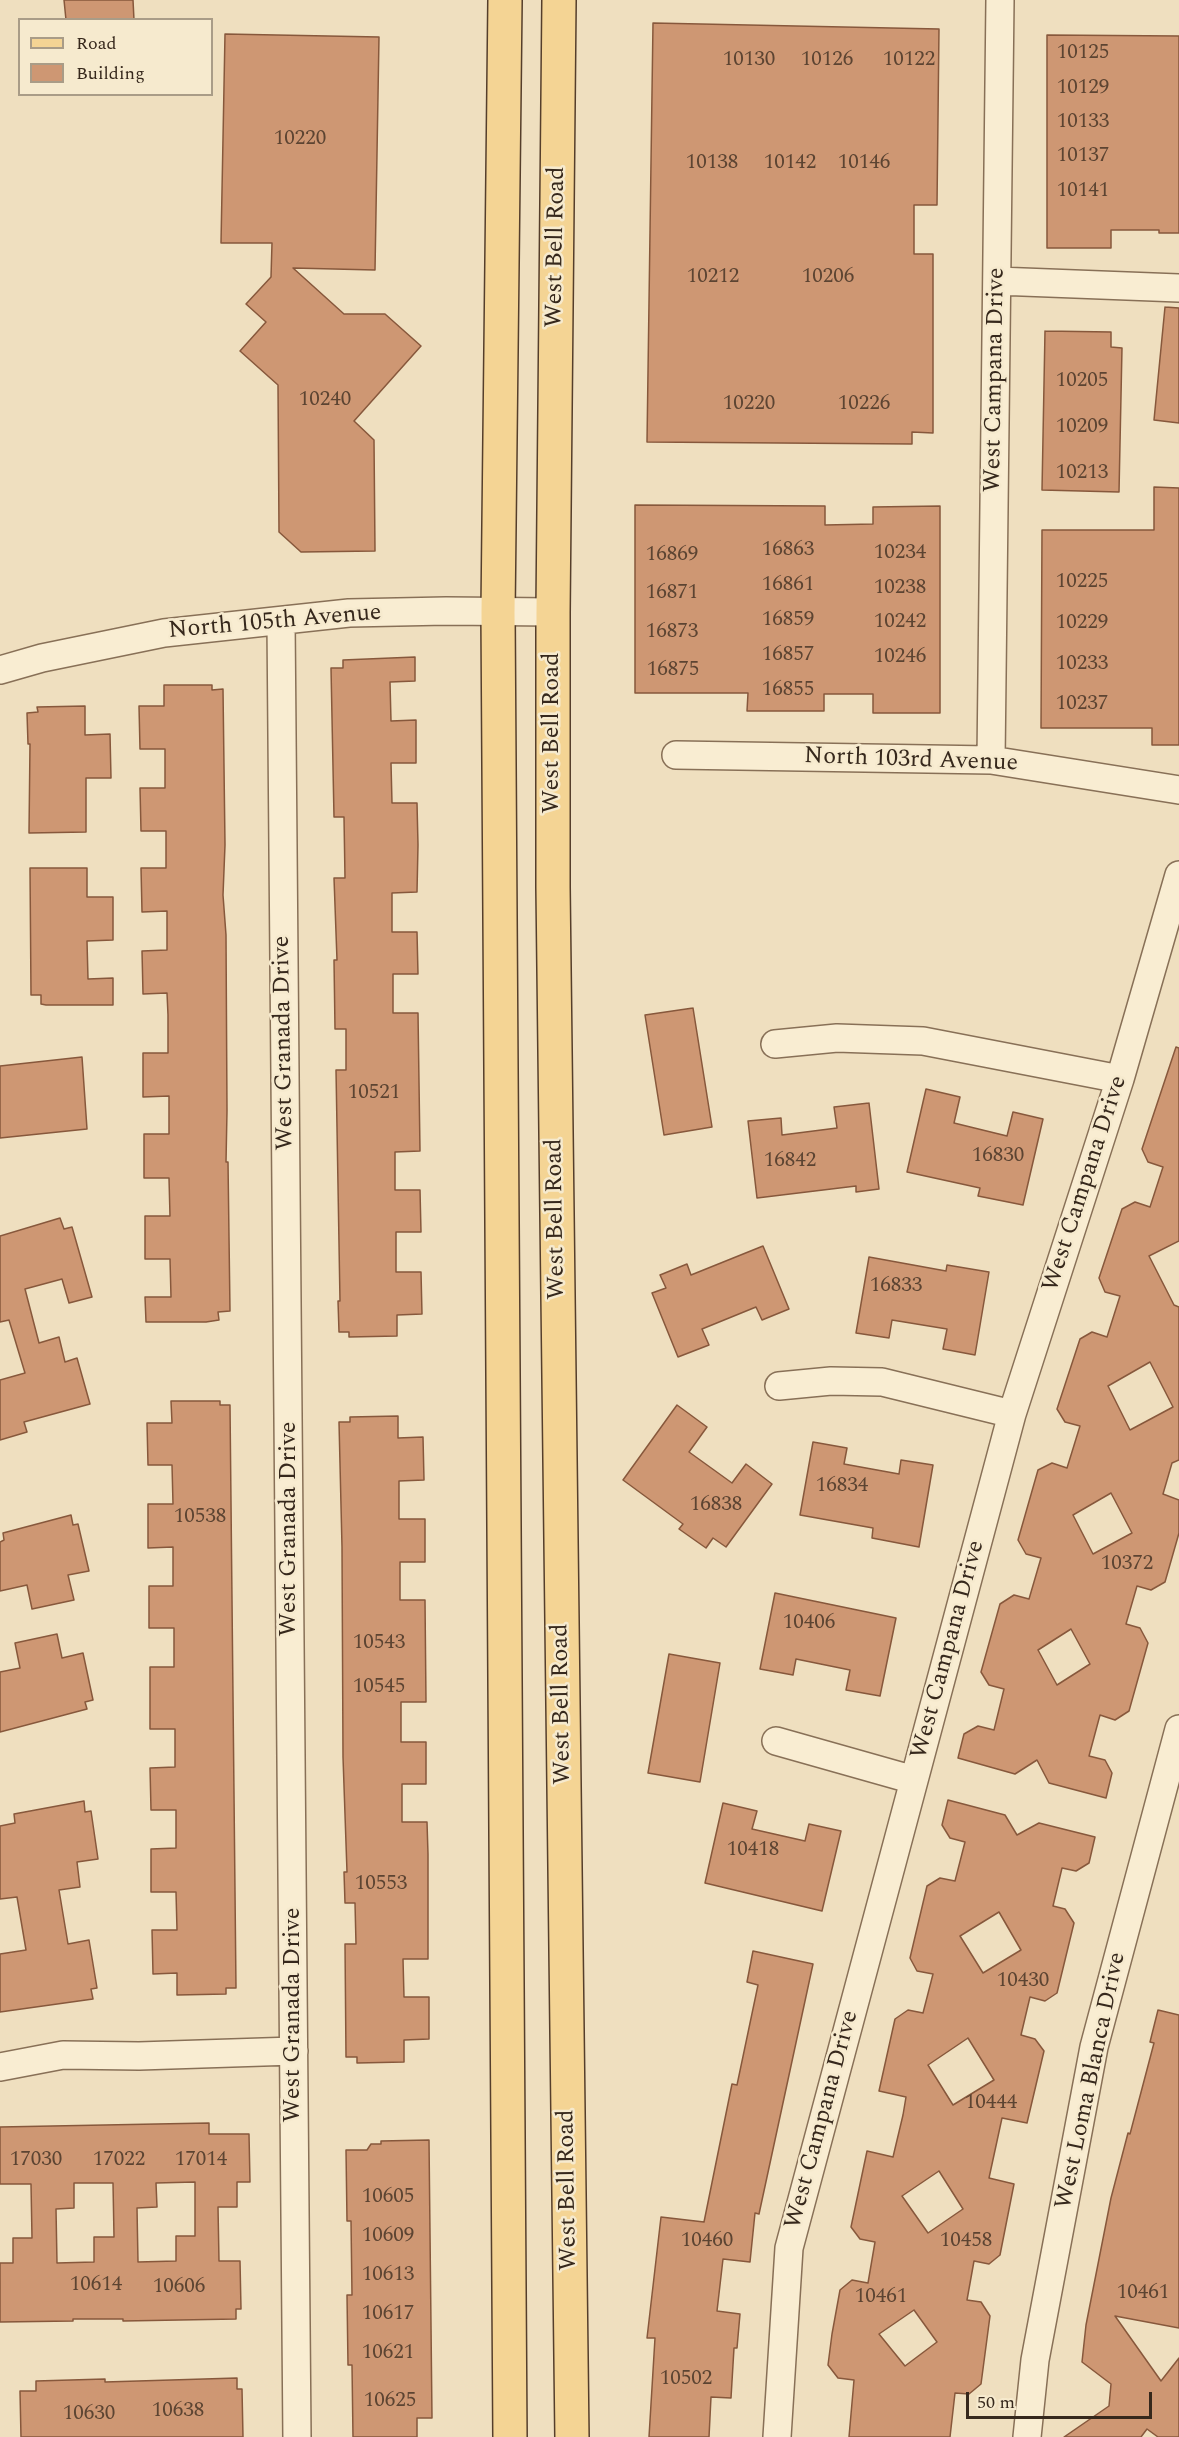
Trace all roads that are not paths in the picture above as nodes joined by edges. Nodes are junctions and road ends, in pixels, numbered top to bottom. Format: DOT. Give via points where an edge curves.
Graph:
graph roads {
  1 [pos="505,0"];
  2 [pos="559,0"];
  3 [pos="1000,0"];
  4 [pos="997,281"];
  5 [pos="1179,288"];
  6 [pos="498,612"];
  7 [pos="553,612"];
  8 [pos="281,621"];
  9 [pos="0,670"];
  10 [pos="676,755"];
  11 [pos="992,760"];
  12 [pos="1179,790"];
  13 [pos="1179,875"];
  14 [pos="774,1044"];
  15 [pos="1120,1079"];
  16 [pos="779,1386"];
  17 [pos="1012,1414"];
  18 [pos="1179,1729"];
  19 [pos="776,1741"];
  20 [pos="914,1780"];
  21 [pos="294,2051"];
  22 [pos="0,2067"];
  23 [pos="297,2437"];
  24 [pos="510,2437"];
  25 [pos="572,2437"];
  26 [pos="777,2437"];
  27 [pos="1027,2437"];
  1 -- 6 [label="main road"];
  2 -- 7 [label="main road, West Bell Road"];
  3 -- 4 [label="street, West Campana Drive"];
  4 -- 5 [label="street"];
  4 -- 11 [label="street, West Campana Drive"];
  6 -- 7 [label="street, North 105th Avenue"];
  6 -- 8 [label="street, North 105th Avenue" via="349,613"];
  6 -- 24 [label="main road"];
  7 -- 25 [label="main road, West Bell Road"];
  8 -- 9 [label="street, North 105th Avenue" via="164,633"];
  8 -- 21 [label="street, West Granada Drive"];
  10 -- 11 [label="street, North 103rd Avenue"];
  11 -- 12 [label="street, North 103rd Avenue"];
  13 -- 15 [label="street, West Campana Drive"];
  14 -- 15 [label="street" via="837,1038 923,1041"];
  15 -- 17 [label="street, West Campana Drive"];
  16 -- 17 [label="street" via="882,1382"];
  17 -- 20 [label="street, West Campana Drive"];
  18 -- 27 [label="street, West Loma Blanca Drive" via="1094,2047 1035,2360"];
  19 -- 20 [label="street"];
  20 -- 26 [label="street, West Campana Drive" via="789,2248"];
  21 -- 22 [label="street" via="63,2055"];
  21 -- 23 [label="street, West Granada Drive"];
}
